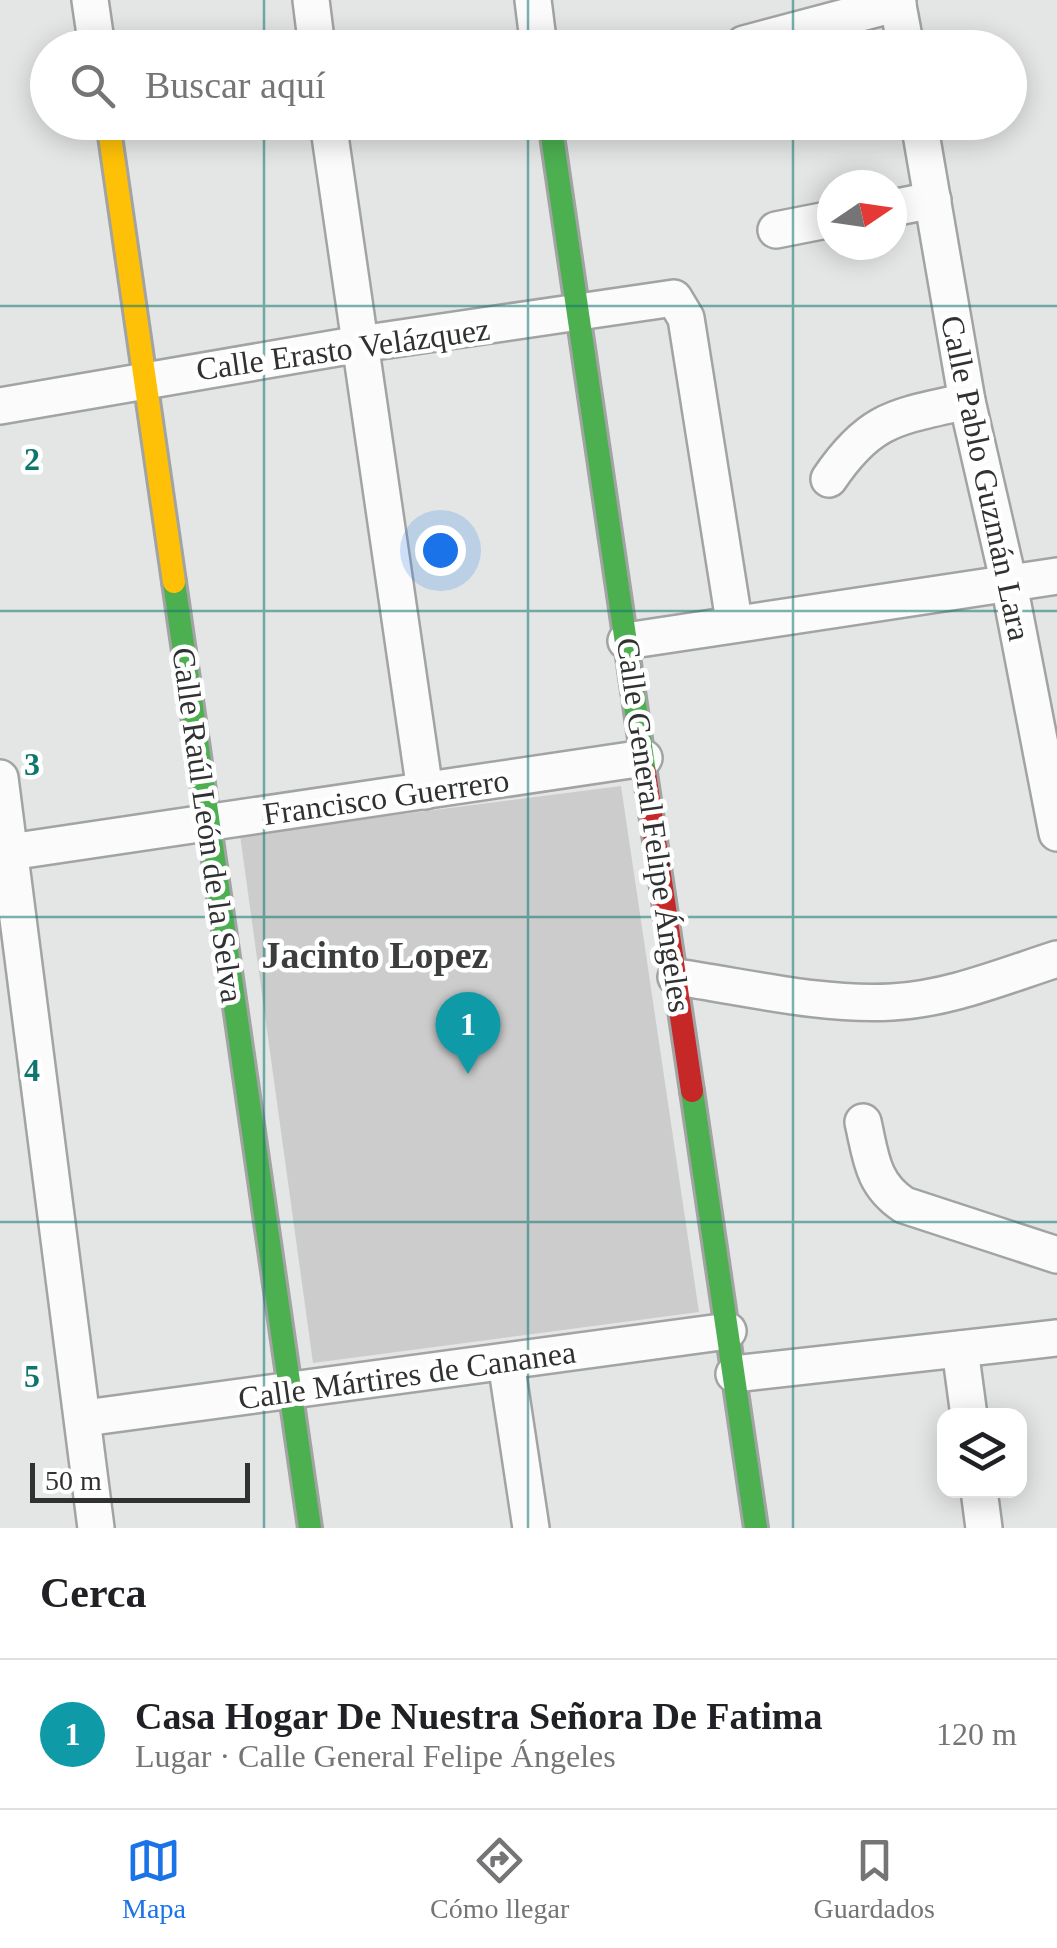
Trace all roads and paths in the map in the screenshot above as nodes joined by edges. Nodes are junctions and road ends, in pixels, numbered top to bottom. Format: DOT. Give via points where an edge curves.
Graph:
graph roads {
  1 [pos="90,0"];
  2 [pos="311,0"];
  3 [pos="533,0"];
  4 [pos="898,2"];
  5 [pos="94,30"];
  6 [pos="315,30"];
  7 [pos="537,30"];
  8 [pos="795,30"];
  9 [pos="903,30"];
  10 [pos="111,140"];
  11 [pos="331,140"];
  12 [pos="553,140"];
  13 [pos="922,140"];
  14 [pos="933,200"];
  15 [pos="907,205"];
  16 [pos="817,222"];
  17 [pos="776,230"];
  18 [pos="577,315"];
  19 [pos="360,344"];
  20 [pos="146,379"];
  21 [pos="967,401"];
  22 [pos="0,406"];
  23 [pos="830,479"];
  24 [pos="1057,576"];
  25 [pos="1009,584"];
  26 [pos="734,622"];
  27 [pos="626,641"];
  28 [pos="644,758"];
  29 [pos="0,778"];
  30 [pos="425,791"];
  31 [pos="207,823"];
  32 [pos="1057,833"];
  33 [pos="10,852"];
  34 [pos="1057,958"];
  35 [pos="676,977"];
  36 [pos="863,1122"];
  37 [pos="1057,1255"];
  38 [pos="728,1332"];
  39 [pos="1057,1338"];
  40 [pos="960,1349"];
  41 [pos="506,1362"];
  42 [pos="734,1374"];
  43 [pos="290,1391"];
  44 [pos="968,1408"];
  45 [pos="85,1418"];
  46 [pos="980,1498"];
  47 [pos="96,1528"];
  48 [pos="310,1528"];
  49 [pos="531,1528"];
  50 [pos="756,1528"];
  51 [pos="984,1528"];
  1 -- 5 [label="street"];
  2 -- 6 [label="street"];
  3 -- 7 [label="street"];
  4 -- 8 [label="street"];
  4 -- 9 [label="street"];
  10 -- 20 [label="street, Calle Raúl León de la Selva"];
  11 -- 19 [label="street"];
  12 -- 18 [label="street, Calle General Felipe Ángeles"];
  13 -- 14 [label="street, Calle Pablo Guzmán Lara"];
  14 -- 15 [label="street"];
  14 -- 21 [label="street, Calle Pablo Guzmán Lara"];
  16 -- 17 [label="street"];
  18 -- 19 [label="street, Calle Erasto Velázquez"];
  18 -- 26 [label="street, Calle Erasto Velázquez" via="664,297 682,308"];
  18 -- 27 [label="street, Calle General Felipe Ángeles"];
  19 -- 20 [label="street, Calle Erasto Velázquez"];
  19 -- 30 [label="street"];
  20 -- 22 [label="street, Calle Erasto Velázquez"];
  20 -- 31 [label="street, Calle Raúl León de la Selva"];
  21 -- 23 [label="street" via="879,426 854,442"];
  21 -- 25 [label="street, Calle Pablo Guzmán Lara"];
  24 -- 25 [label="street"];
  25 -- 26 [label="street"];
  25 -- 32 [label="street, Calle Pablo Guzmán Lara"];
  26 -- 27 [label="street"];
  27 -- 28 [label="street, Calle General Felipe Ángeles"];
  28 -- 30 [label="street, Francisco Guerrero"];
  28 -- 35 [label="street, Calle General Felipe Ángeles"];
  29 -- 33 [label="street"];
  30 -- 31 [label="street, Francisco Guerrero"];
  31 -- 33 [label="street, Francisco Guerrero"];
  31 -- 43 [label="street, Calle Raúl León de la Selva"];
  33 -- 45 [label="street"];
  34 -- 35 [label="street" via="934,997 892,1002"];
  35 -- 38 [label="street, Calle General Felipe Ángeles"];
  36 -- 37 [label="street" via="885,1193 904,1206"];
  38 -- 41 [label="street, Calle Mártires de Cananea"];
  38 -- 42 [label="street, Calle General Felipe Ángeles"];
  39 -- 40 [label="street"];
  40 -- 42 [label="street"];
  40 -- 44 [label="street"];
  41 -- 43 [label="street, Calle Mártires de Cananea"];
  41 -- 49 [label="street"];
  42 -- 50 [label="street, Calle General Felipe Ángeles"];
  43 -- 45 [label="street, Calle Mártires de Cananea"];
  43 -- 48 [label="street, Calle Raúl León de la Selva"];
  45 -- 47 [label="street"];
  46 -- 51 [label="street"];
}
